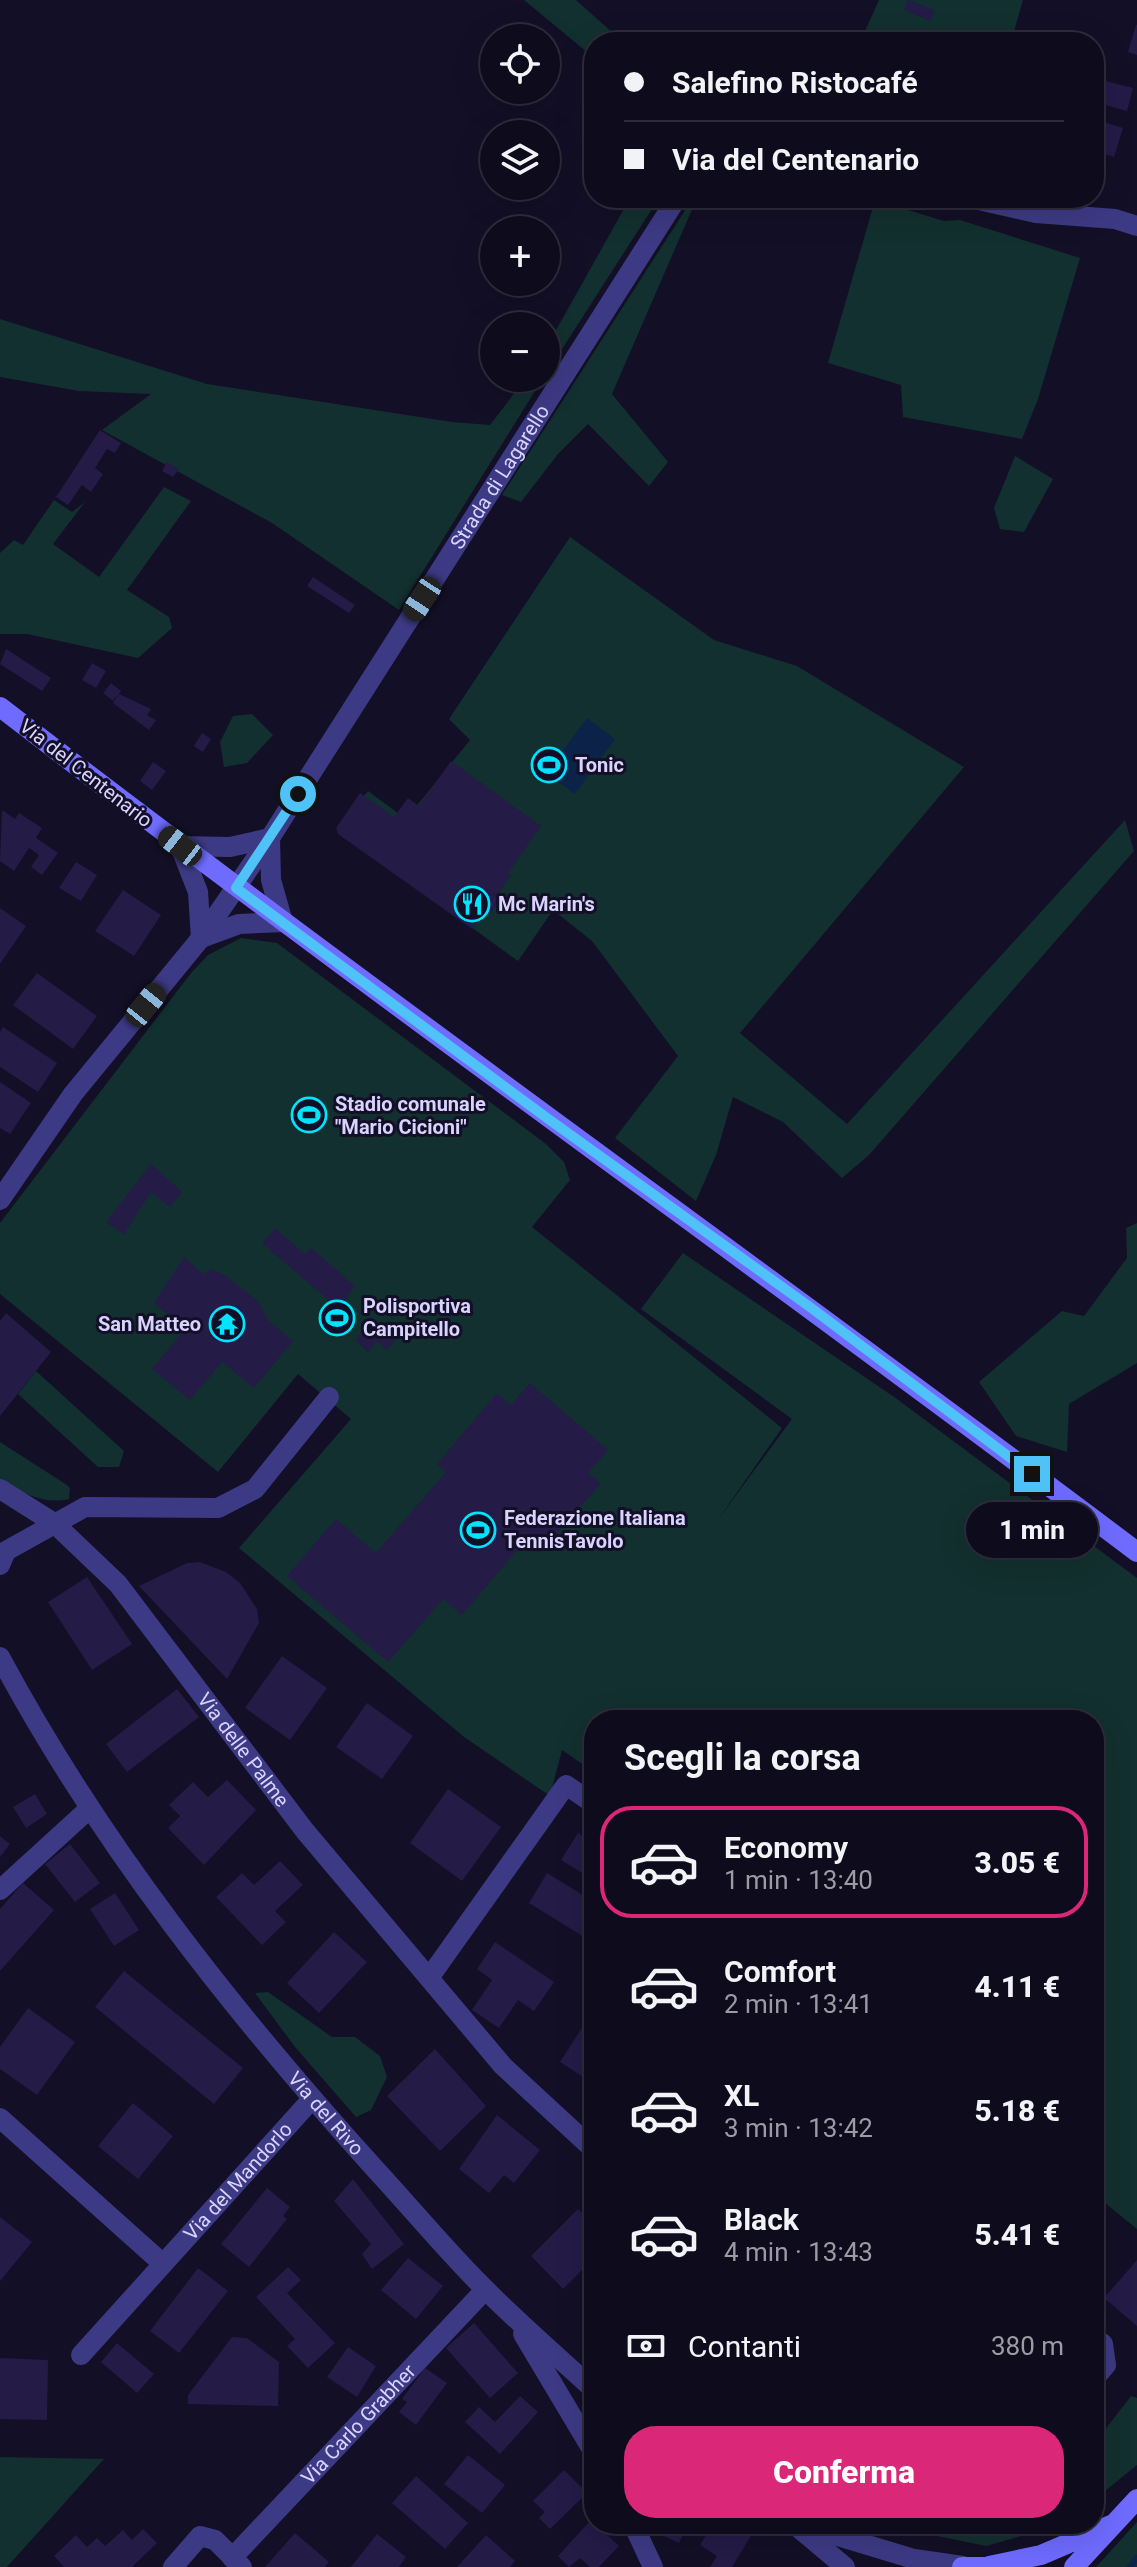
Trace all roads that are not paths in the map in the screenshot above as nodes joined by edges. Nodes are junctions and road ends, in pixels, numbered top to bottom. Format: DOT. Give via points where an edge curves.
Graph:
graph roads {
  1 [pos="671,208"];
  2 [pos="1014,208"];
  3 [pos="1137,226"];
  4 [pos="0,707"];
  5 [pos="270,838"];
  6 [pos="180,846"];
  7 [pos="236,888"];
  8 [pos="283,922"];
  9 [pos="201,938"];
  10 [pos="0,1200"];
  11 [pos="329,1397"];
  12 [pos="0,1489"];
  13 [pos="54,1523"];
  14 [pos="1137,1552"];
  15 [pos="2,1556"];
  16 [pos="0,1657"];
  17 [pos="584,1797"];
  18 [pos="90,1808"];
  19 [pos="0,1890"];
  20 [pos="429,1978"];
  21 [pos="312,2099"];
  22 [pos="0,2118"];
  23 [pos="584,2133"];
  24 [pos="162,2263"];
  25 [pos="485,2290"];
  26 [pos="511,2313"];
  27 [pos="81,2355"];
  28 [pos="584,2381"];
  29 [pos="584,2436"];
  30 [pos="1137,2499"];
  31 [pos="1111,2525"];
  32 [pos="1104,2528"];
  33 [pos="1104,2533"];
  34 [pos="636,2534"];
  35 [pos="807,2534"];
  36 [pos="830,2534"];
  37 [pos="1090,2534"];
  38 [pos="1103,2534"];
  39 [pos="237,2562"];
  40 [pos="644,2563"];
  41 [pos="990,2566"];
  42 [pos="173,2567"];
  43 [pos="845,2567"];
  44 [pos="962,2567"];
  45 [pos="1074,2567"];
  1 -- 5 [label="street, Strada di Lagarello"];
  2 -- 3 [label="street"];
  4 -- 6 [label="street, Via del Centenario"];
  5 -- 6 [label="street" via="230,847"];
  5 -- 7 [label="street, Strada di Lagarello"];
  5 -- 8 [label="street" via="271,880"];
  6 -- 7 [label="street, Via del Centenario"];
  6 -- 9 [label="street" via="198,892"];
  7 -- 8 [label="street, Via del Centenario"];
  7 -- 9 [label="street, Strada di Lagarello"];
  8 -- 9 [label="street" via="239,924"];
  8 -- 14 [label="street, Via del Centenario"];
  9 -- 10 [label="street, Strada di Lagarello" via="73,1094"];
  11 -- 13 [label="street" via="255,1489 218,1508 85,1507"];
  12 -- 13 [label="street, Via delle Palme"];
  13 -- 15 [label="street"];
  13 -- 20 [label="street, Via delle Palme" via="118,1584 305,1831"];
  16 -- 18 [label="street, Via del Rivo"];
  17 -- 20 [label="street" via="566,1785"];
  18 -- 19 [label="street"];
  18 -- 21 [label="street, Via del Rivo" via="191,1948"];
  20 -- 23 [label="street, Via delle Palme" via="503,2066"];
  21 -- 24 [label="street, Via del Mandorlo"];
  21 -- 25 [label="street, Via del Rivo"];
  22 -- 24 [label="street"];
  24 -- 27 [label="street, Via del Mandorlo"];
  25 -- 26 [label="street, Via del Rivo"];
  25 -- 39 [label="street, Via Carlo Grabher"];
  26 -- 28 [label="street, Via del Rivo"];
  26 -- 29 [label="street"];
  30 -- 31 [label="street"];
  31 -- 32 [label="street"];
  31 -- 33 [label="street"];
  34 -- 40 [label="street"];
  35 -- 43 [label="street"];
  36 -- 44 [label="street"];
  37 -- 41 [label="street" via="1041,2555"];
  38 -- 45 [label="street"];
  39 -- 42 [label="street, Via Carlo Grabher" via="215,2540 200,2536"];
  41 -- 44 [label="street"];
}
